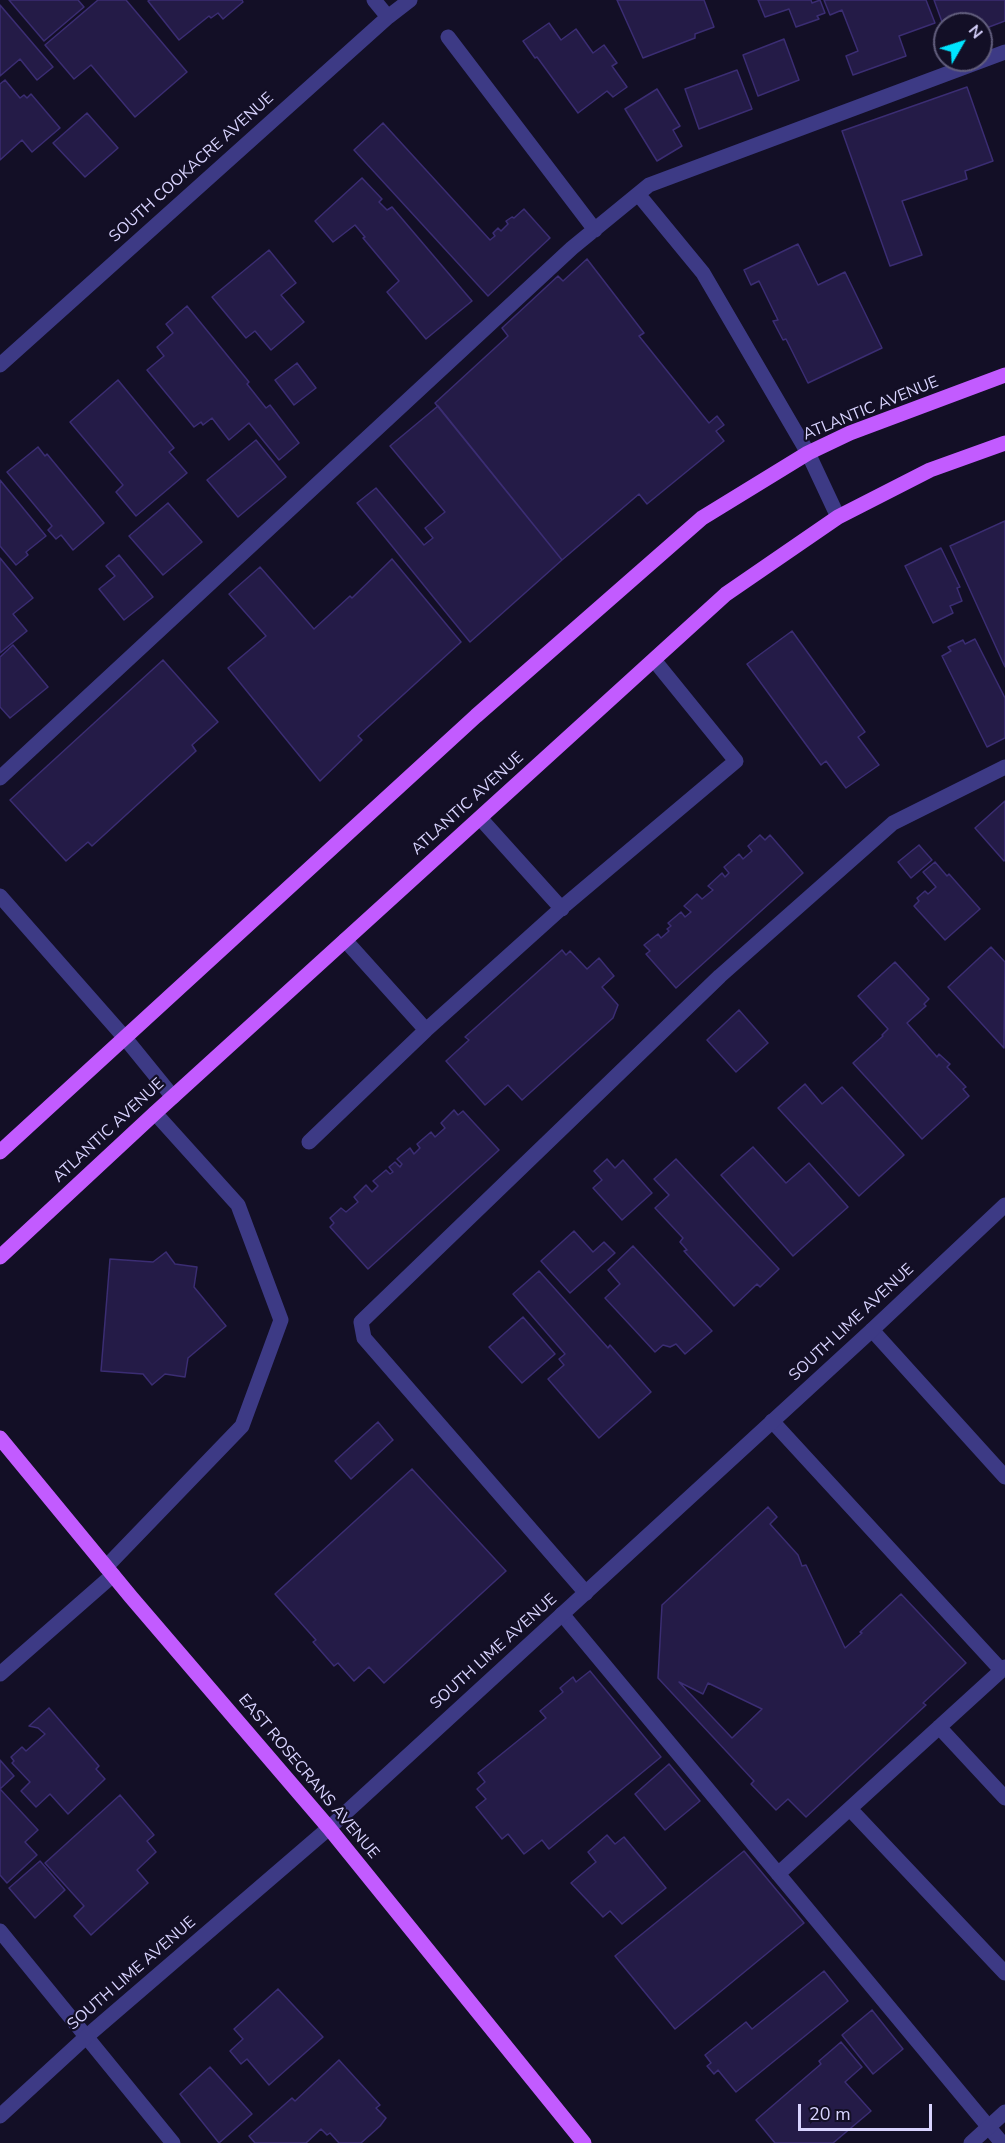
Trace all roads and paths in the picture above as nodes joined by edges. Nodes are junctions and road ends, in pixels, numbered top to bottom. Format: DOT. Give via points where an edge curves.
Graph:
graph roads {
  1 [pos="374,0"];
  2 [pos="410,0"];
  3 [pos="388,17"];
  4 [pos="448,38"];
  5 [pos="1005,52"];
  6 [pos="638,194"];
  7 [pos="594,230"];
  8 [pos="0,365"];
  9 [pos="1005,375"];
  10 [pos="1005,443"];
  11 [pos="808,453"];
  12 [pos="838,518"];
  13 [pos="654,660"];
  14 [pos="1005,766"];
  15 [pos="0,778"];
  16 [pos="480,818"];
  17 [pos="0,896"];
  18 [pos="562,909"];
  19 [pos="345,940"];
  20 [pos="426,1030"];
  21 [pos="125,1038"];
  22 [pos="173,1097"];
  23 [pos="154,1113"];
  24 [pos="309,1142"];
  25 [pos="0,1152"];
  26 [pos="1005,1205"];
  27 [pos="0,1257"];
  28 [pos="872,1330"];
  29 [pos="772,1421"];
  30 [pos="0,1438"];
  31 [pos="1005,1477"];
  32 [pos="110,1571"];
  33 [pos="586,1593"];
  34 [pos="562,1614"];
  35 [pos="1003,1669"];
  36 [pos="0,1674"];
  37 [pos="939,1727"];
  38 [pos="1005,1798"];
  39 [pos="850,1809"];
  40 [pos="329,1828"];
  41 [pos="778,1874"];
  42 [pos="0,1931"];
  43 [pos="1005,1973"];
  44 [pos="86,2037"];
  45 [pos="1005,2112"];
  46 [pos="0,2116"];
  47 [pos="989,2127"];
  48 [pos="173,2143"];
  49 [pos="584,2143"];
  50 [pos="971,2143"];
  51 [pos="1002,2143"];
  1 -- 3 [label="street"];
  2 -- 3 [label="street, SOUTH COOKACRE AVENUE"];
  3 -- 8 [label="street, SOUTH COOKACRE AVENUE"];
  4 -- 7 [label="street"];
  5 -- 6 [label="street" via="649,185"];
  6 -- 7 [label="street"];
  6 -- 11 [label="street" via="703,273"];
  7 -- 15 [label="street"];
  9 -- 11 [label="main road, ATLANTIC AVENUE" via="850,433"];
  10 -- 12 [label="main road, ATLANTIC AVENUE" via="930,470"];
  11 -- 12 [label="street"];
  11 -- 21 [label="main road, ATLANTIC AVENUE" via="702,518 476,716"];
  12 -- 13 [label="main road, ATLANTIC AVENUE" via="726,594"];
  13 -- 16 [label="main road, ATLANTIC AVENUE"];
  13 -- 18 [label="street" via="736,761"];
  14 -- 33 [label="street" via="893,824 720,976 361,1322 364,1338"];
  16 -- 18 [label="street"];
  16 -- 19 [label="main road, ATLANTIC AVENUE"];
  17 -- 21 [label="street"];
  18 -- 20 [label="street"];
  19 -- 20 [label="street"];
  19 -- 22 [label="main road, ATLANTIC AVENUE"];
  20 -- 24 [label="street"];
  21 -- 22 [label="street"];
  21 -- 25 [label="main road, ATLANTIC AVENUE"];
  22 -- 23 [label="main road, ATLANTIC AVENUE"];
  23 -- 27 [label="main road, ATLANTIC AVENUE"];
  23 -- 32 [label="street" via="238,1205 281,1320 242,1426"];
  26 -- 28 [label="street, SOUTH LIME AVENUE"];
  28 -- 29 [label="street, SOUTH LIME AVENUE"];
  28 -- 31 [label="street"];
  29 -- 33 [label="street, SOUTH LIME AVENUE"];
  29 -- 35 [label="street"];
  30 -- 32 [label="main road, EAST ROSECRANS AVENUE"];
  32 -- 36 [label="street"];
  32 -- 40 [label="main road, EAST ROSECRANS AVENUE"];
  33 -- 34 [label="street, SOUTH LIME AVENUE"];
  34 -- 40 [label="street, SOUTH LIME AVENUE"];
  34 -- 41 [label="street"];
  35 -- 37 [label="street"];
  37 -- 38 [label="street"];
  37 -- 39 [label="street"];
  39 -- 41 [label="street"];
  39 -- 43 [label="street"];
  40 -- 44 [label="street, SOUTH LIME AVENUE"];
  40 -- 49 [label="main road, EAST ROSECRANS AVENUE"];
  41 -- 47 [label="street"];
  42 -- 44 [label="street"];
  44 -- 46 [label="street, SOUTH LIME AVENUE"];
  44 -- 48 [label="street"];
  45 -- 47 [label="street"];
  47 -- 50 [label="street"];
  47 -- 51 [label="street"];
}
